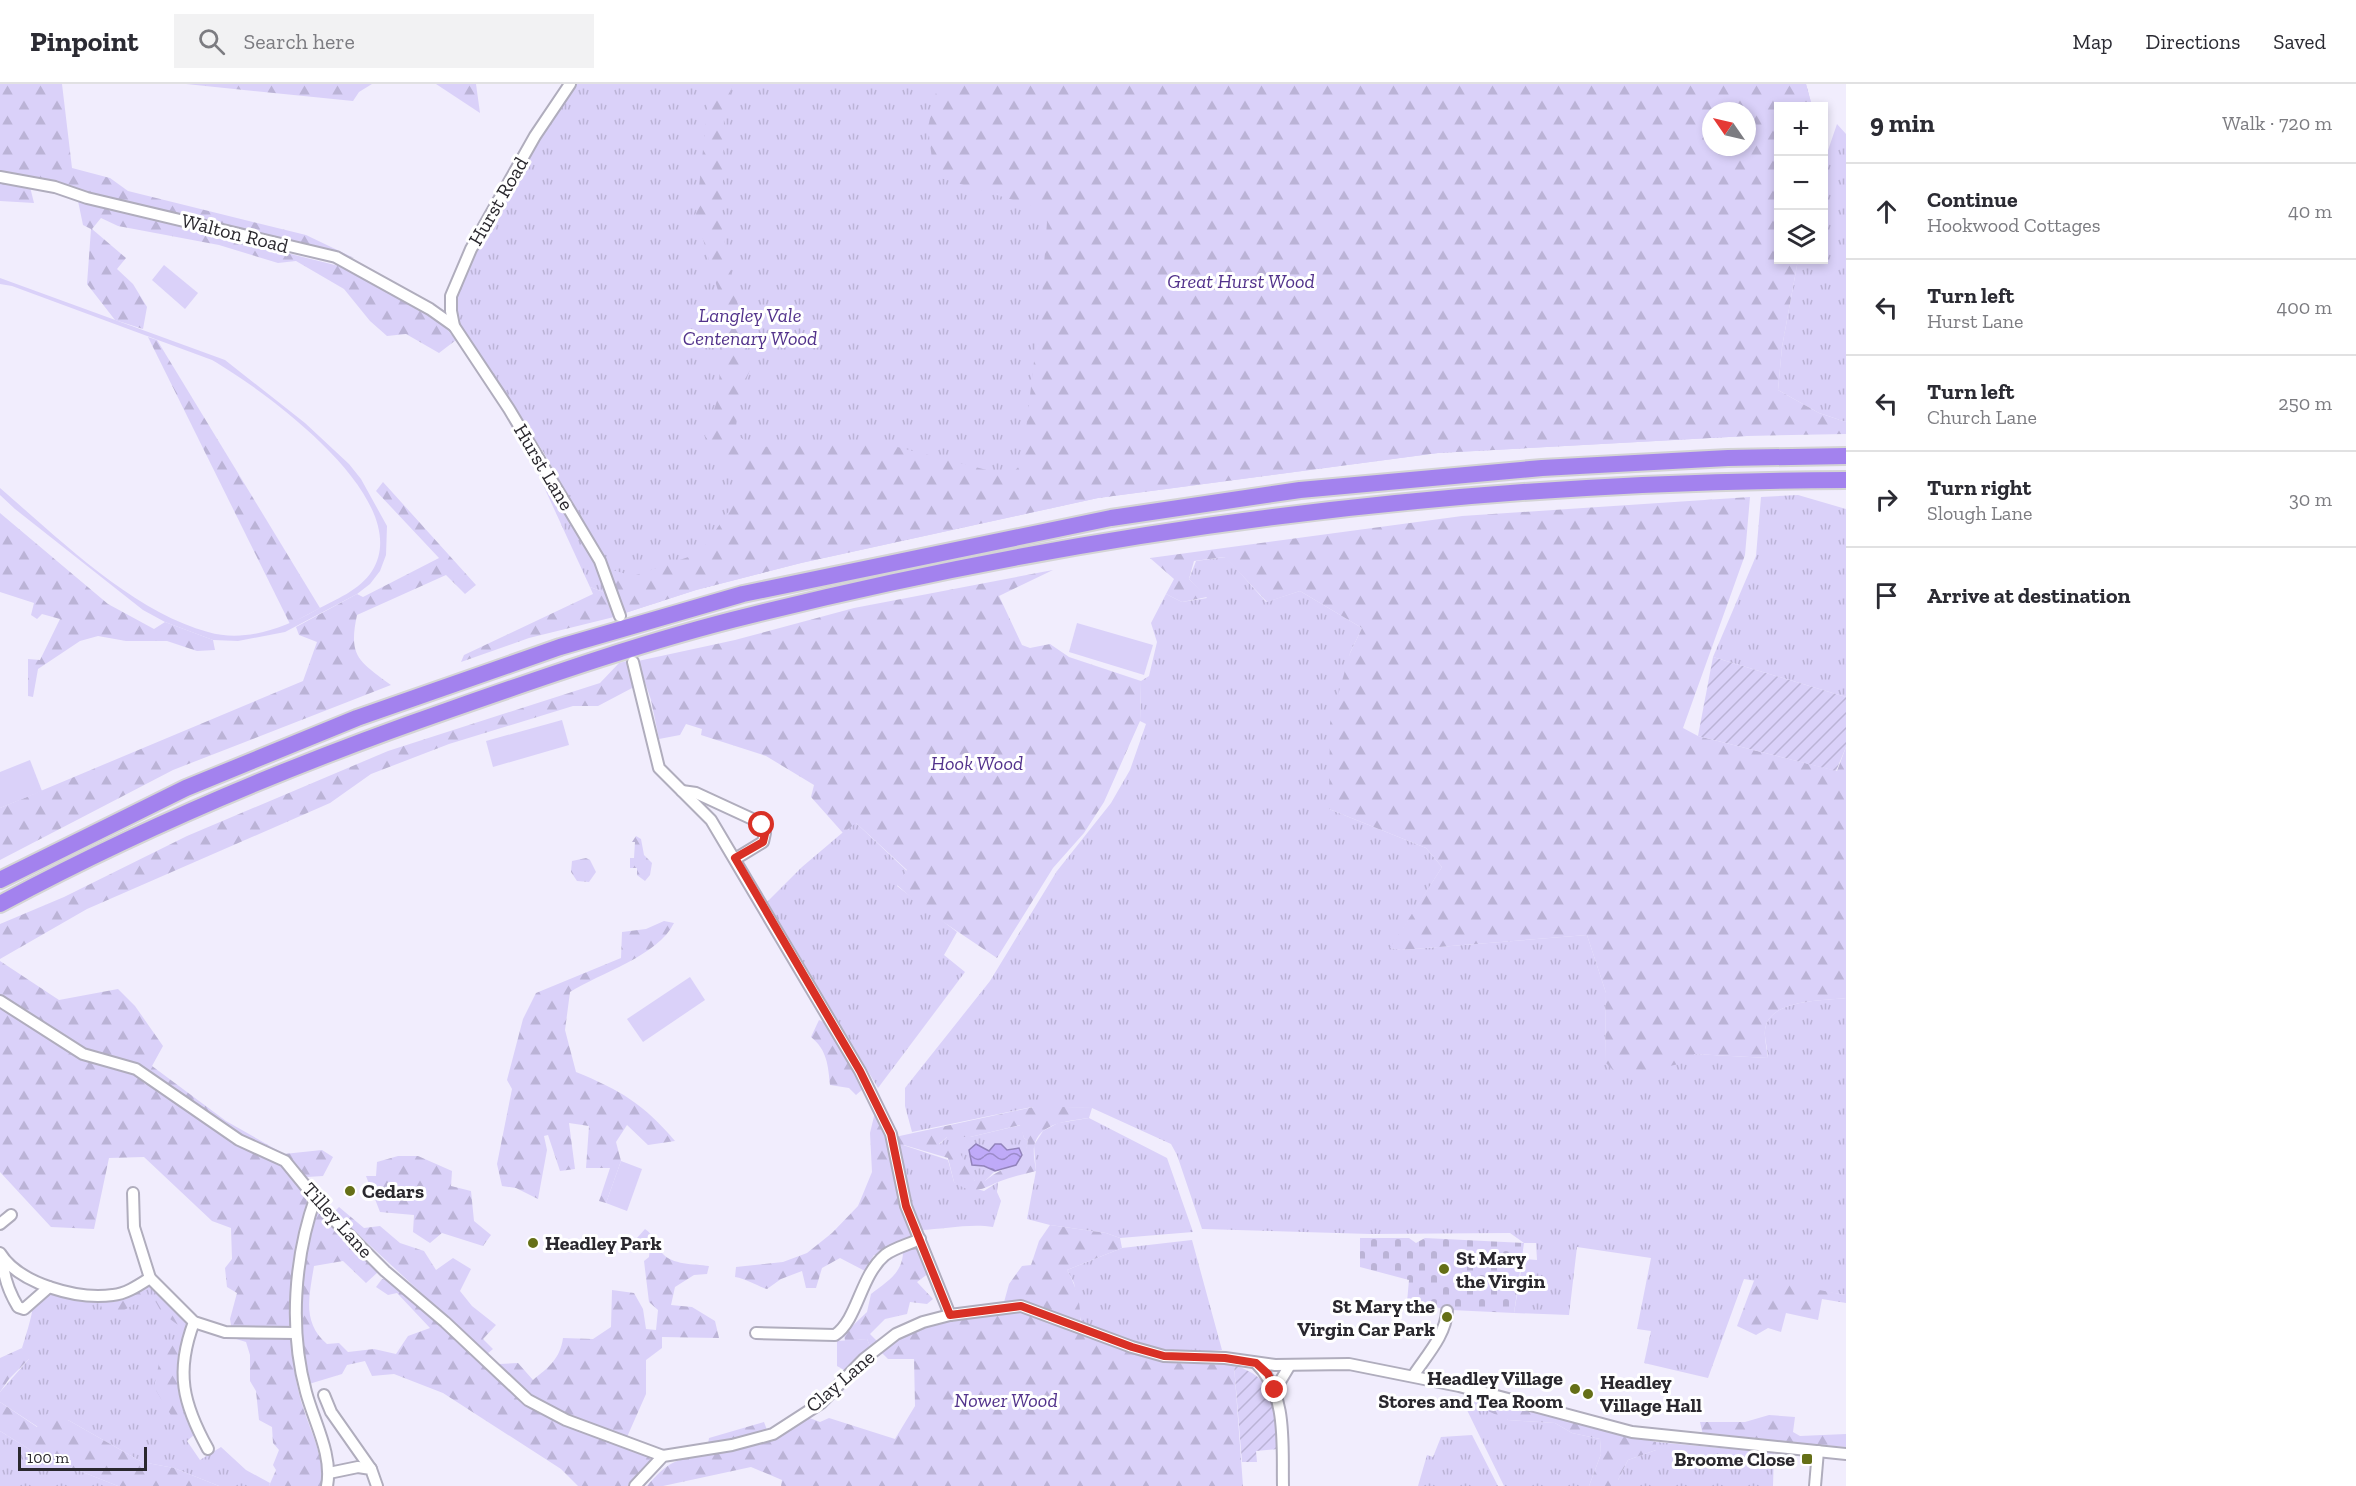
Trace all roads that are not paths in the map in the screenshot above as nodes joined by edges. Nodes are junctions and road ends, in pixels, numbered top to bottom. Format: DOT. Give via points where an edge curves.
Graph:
graph roads {
  1 [pos="570,84"];
  2 [pos="0,177"];
  3 [pos="451,296"];
  4 [pos="430,309"];
  5 [pos="454,326"];
  6 [pos="1846,456"];
  7 [pos="1846,480"];
  8 [pos="620,616"];
  9 [pos="633,662"];
  10 [pos="682,791"];
  11 [pos="735,858"];
  12 [pos="0,880"];
  13 [pos="0,904"];
  14 [pos="0,1001"];
  15 [pos="133,1193"];
  16 [pos="316,1196"];
  17 [pos="11,1215"];
  18 [pos="0,1224"];
  19 [pos="920,1239"];
  20 [pos="2,1256"];
  21 [pos="150,1278"];
  22 [pos="49,1287"];
  23 [pos="1447,1311"];
  24 [pos="950,1315"];
  25 [pos="194,1322"];
  26 [pos="756,1333"];
  27 [pos="296,1334"];
  28 [pos="1256,1363"];
  29 [pos="1290,1365"];
  30 [pos="1413,1376"];
  31 [pos="1275,1390"];
  32 [pos="324,1395"];
  33 [pos="208,1449"];
  34 [pos="1818,1451"];
  35 [pos="1846,1454"];
  36 [pos="663,1456"];
  37 [pos="371,1469"];
  38 [pos="329,1473"];
  39 [pos="327,1486"];
  40 [pos="377,1486"];
  41 [pos="635,1486"];
  42 [pos="1283,1486"];
  43 [pos="1815,1486"];
  1 -- 3 [label="street, Hurst Road" via="480,231"];
  2 -- 4 [label="street, Walton Road" via="55,187 336,257"];
  3 -- 4 [label="street" via="442,307"];
  3 -- 5 [label="street, Hurst Road"];
  4 -- 5 [label="street, Walton Road"];
  5 -- 8 [label="street, Hurst Lane" via="600,561"];
  6 -- 12 [label="highway" via="1542,468 1300,490 1111,518 743,594 560,647 357,718 186,788"];
  7 -- 13 [label="highway" via="1543,490 1358,507 1120,540 942,573 750,615 568,668 369,738 198,807"];
  9 -- 10 [label="street" via="659,768"];
  10 -- 11 [label="street" via="711,820"];
  10 -- 11 [label="street" via="696,793 761,823 763,842"];
  11 -- 19 [label="street" via="860,1071 890,1131 906,1206"];
  14 -- 16 [label="street, Tilley Lane" via="83,1054 136,1069 239,1140 285,1161"];
  15 -- 21 [label="street" via="134,1227"];
  16 -- 27 [label="street" via="301,1251"];
  16 -- 36 [label="street, Tilley Lane" via="330,1216 385,1271 528,1400 566,1420"];
  17 -- 18 [label="street"];
  19 -- 24 [label="street"];
  19 -- 26 [label="street" via="886,1254 868,1276 844,1329 835,1335"];
  20 -- 22 [label="street"];
  20 -- 22 [label="street" via="3,1271 18,1307 24,1309 33,1304"];
  21 -- 22 [label="street" via="115,1295 72,1294"];
  21 -- 25 [label="street"];
  23 -- 30 [label="street" via="1447,1322"];
  24 -- 28 [label="street, Clay Lane" via="1021,1306 1164,1356"];
  24 -- 36 [label="street, Clay Lane" via="896,1334 864,1359 821,1403 773,1434"];
  25 -- 27 [label="street" via="225,1332"];
  25 -- 33 [label="street" via="186,1342 183,1380 192,1420"];
  27 -- 38 [label="street" via="306,1392"];
  28 -- 29 [label="street, Clay Lane"];
  28 -- 31 [label="street" via="1268,1374"];
  29 -- 30 [label="street, Clay Lane" via="1349,1364"];
  29 -- 31 [label="street"];
  30 -- 34 [label="street, Clay Lane" via="1632,1432"];
  31 -- 42 [label="street"];
  32 -- 37 [label="street" via="331,1412"];
  34 -- 35 [label="street, Clay Lane"];
  34 -- 43 [label="street"];
  36 -- 41 [label="street"];
  37 -- 38 [label="street" via="358,1467"];
  37 -- 40 [label="street"];
  38 -- 39 [label="street"];
}
